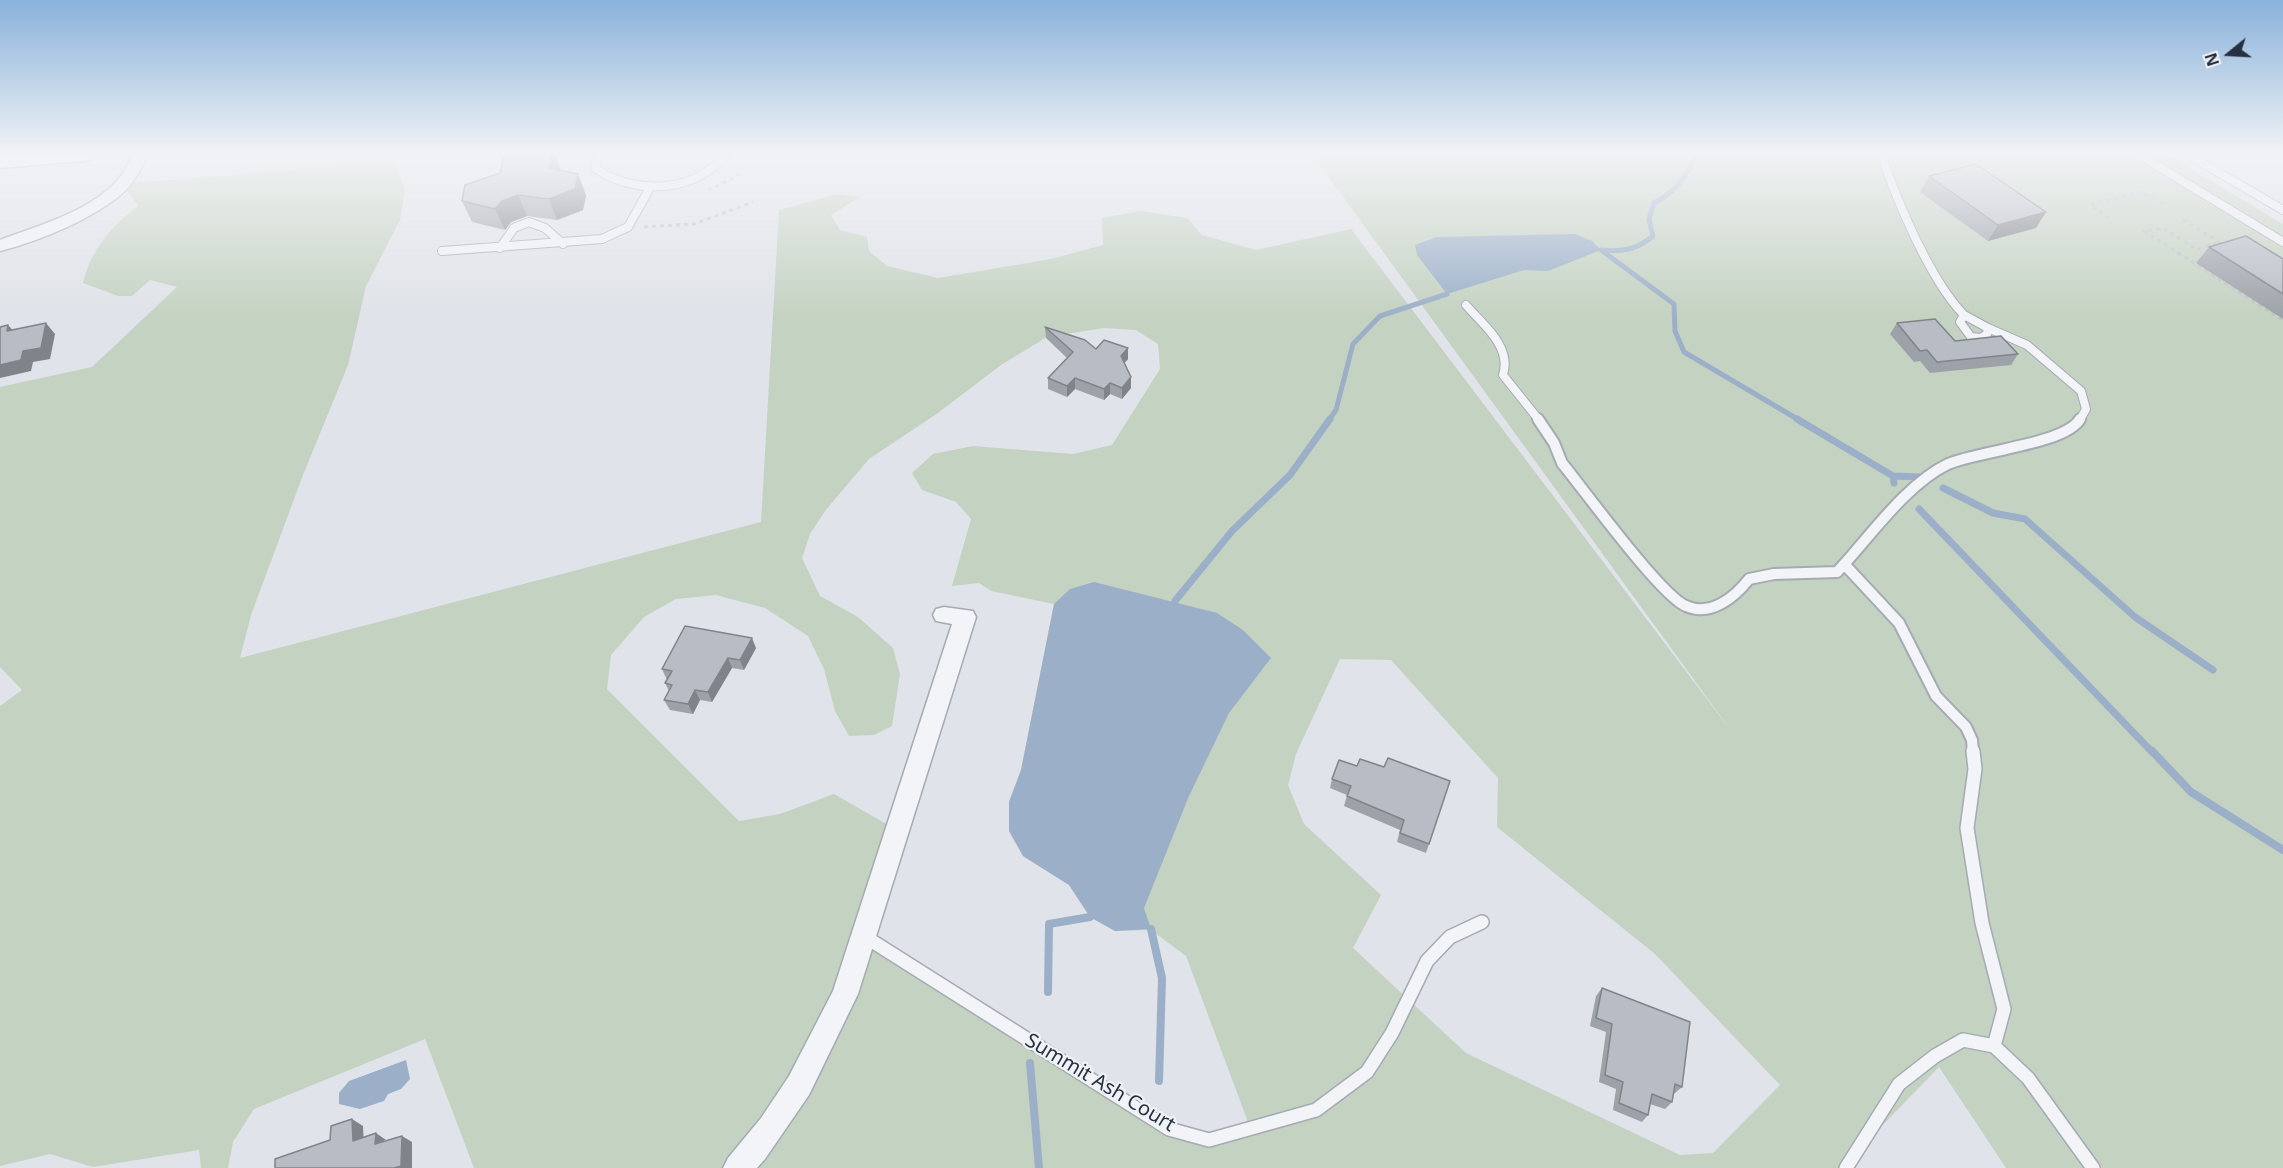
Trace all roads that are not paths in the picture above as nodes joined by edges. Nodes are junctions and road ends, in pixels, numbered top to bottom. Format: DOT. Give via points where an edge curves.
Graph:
graph roads {
  1 [pos="87,209"];
  2 [pos="638,209"];
  3 [pos="1906,209"];
  4 [pos="2228,209"];
  5 [pos="2283,242"];
  6 [pos="563,244"];
  7 [pos="0,246"];
  8 [pos="500,248"];
  9 [pos="442,250"];
  10 [pos="1467,305"];
  11 [pos="1964,315"];
  12 [pos="1988,328"];
  13 [pos="1845,565"];
  14 [pos="944,615"];
  15 [pos="1482,922"];
  16 [pos="864,936"];
  17 [pos="1994,1046"];
  18 [pos="738,1168"];
  19 [pos="1846,1168"];
  20 [pos="2093,1168"];
  1 -- 7 [label="street"];
  2 -- 6 [label="lane" via="628,227 602,239"];
  3 -- 11 [label="lane" via="1935,273"];
  4 -- 5 [label="lane"];
  6 -- 8 [label="lane"];
  6 -- 8 [label="lane" via="543,225 533,223 510,229"];
  8 -- 9 [label="lane"];
  10 -- 13 [label="lane" via="1507,354 1508,366 1503,375 1536,415 1562,463 1662,586 1685,606 1702,610 1724,602 1736,596 1749,579 1774,574 1822,575 1837,572"];
  11 -- 12 [label="lane"];
  11 -- 12 [label="lane" via="1959,322 1971,337 1981,338"];
  12 -- 13 [label="lane" via="2027,345 2081,391 2086,409 2077,425 2055,436 1949,464 1918,484"];
  13 -- 17 [label="lane" via="1899,623 1936,696 1966,727 1972,740 1975,770 1967,828 1982,923 2004,1009"];
  14 -- 16 [label="street" via="965,617"];
  15 -- 16 [label="lane, Summit Ash Court" via="1450,937 1427,961 1392,1033 1367,1072 1316,1110 1209,1140 1169,1129"];
  16 -- 18 [label="street" via="845,994 819,1052 784,1109"];
  17 -- 19 [label="lane" via="1963,1040 1899,1084"];
  17 -- 20 [label="lane" via="2028,1078"];
}
